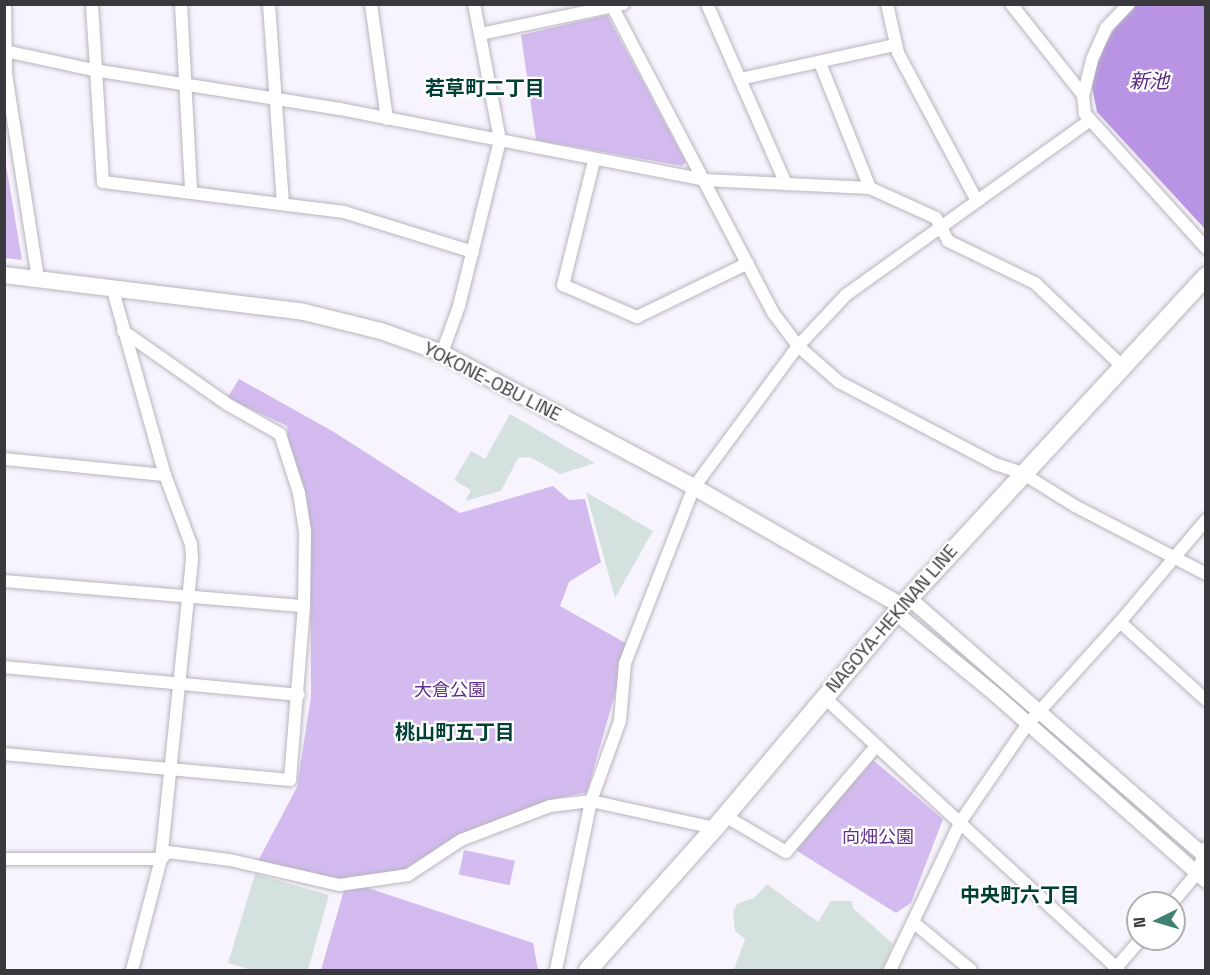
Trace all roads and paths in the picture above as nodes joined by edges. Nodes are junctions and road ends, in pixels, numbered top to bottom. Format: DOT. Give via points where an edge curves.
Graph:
graph roads {
  1 [pos="5,4"];
  2 [pos="92,4"];
  3 [pos="181,4"];
  4 [pos="269,4"];
  5 [pos="371,4"];
  6 [pos="474,4"];
  7 [pos="707,4"];
  8 [pos="887,4"];
  9 [pos="1011,4"];
  10 [pos="1129,4"];
  11 [pos="616,6"];
  12 [pos="481,34"];
  13 [pos="896,45"];
  14 [pos="5,51"];
  15 [pos="820,63"];
  16 [pos="94,70"];
  17 [pos="740,79"];
  18 [pos="185,83"];
  19 [pos="1083,95"];
  20 [pos="278,99"];
  21 [pos="387,119"];
  22 [pos="1090,120"];
  23 [pos="500,140"];
  24 [pos="594,161"];
  25 [pos="704,180"];
  26 [pos="786,184"];
  27 [pos="870,188"];
  28 [pos="191,191"];
  29 [pos="977,201"];
  30 [pos="283,204"];
  31 [pos="943,226"];
  32 [pos="1206,248"];
  33 [pos="472,252"];
  34 [pos="748,263"];
  35 [pos="4,275"];
  36 [pos="1206,276"];
  37 [pos="38,278"];
  38 [pos="112,287"];
  39 [pos="123,331"];
  40 [pos="798,346"];
  41 [pos="442,353"];
  42 [pos="1123,367"];
  43 [pos="4,459"];
  44 [pos="1022,473"];
  45 [pos="165,475"];
  46 [pos="694,487"];
  47 [pos="1206,520"];
  48 [pos="1172,557"];
  49 [pos="1206,574"];
  50 [pos="4,581"];
  51 [pos="187,598"];
  52 [pos="304,606"];
  53 [pos="903,606"];
  54 [pos="1120,621"];
  55 [pos="4,668"];
  56 [pos="178,684"];
  57 [pos="299,695"];
  58 [pos="824,697"];
  59 [pos="1206,700"];
  60 [pos="1039,711"];
  61 [pos="1027,725"];
  62 [pos="877,745"];
  63 [pos="4,754"];
  64 [pos="173,769"];
  65 [pos="591,801"];
  66 [pos="961,821"];
  67 [pos="720,822"];
  68 [pos="1204,853"];
  69 [pos="161,859"];
  70 [pos="4,860"];
  71 [pos="1201,877"];
  72 [pos="1185,891"];
  73 [pos="913,922"];
  74 [pos="1132,951"];
  75 [pos="132,970"];
  76 [pos="556,970"];
  77 [pos="588,970"];
  78 [pos="890,970"];
  79 [pos="971,970"];
  80 [pos="1117,970"];
  1 -- 14 [label="street"];
  2 -- 16 [label="street"];
  3 -- 18 [label="street"];
  4 -- 20 [label="street"];
  5 -- 21 [label="street"];
  6 -- 12 [label="street"];
  7 -- 17 [label="street"];
  8 -- 13 [label="street"];
  9 -- 19 [label="street"];
  10 -- 19 [label="street" via="1107,28 1092,60"];
  11 -- 12 [label="street"];
  11 -- 25 [label="street"];
  12 -- 23 [label="street"];
  13 -- 15 [label="street"];
  13 -- 29 [label="street"];
  14 -- 16 [label="street"];
  14 -- 37 [label="street"];
  15 -- 17 [label="street"];
  15 -- 27 [label="street"];
  16 -- 18 [label="street"];
  16 -- 28 [label="street" via="103,182"];
  17 -- 26 [label="street"];
  18 -- 20 [label="street"];
  18 -- 28 [label="street"];
  19 -- 22 [label="street"];
  20 -- 21 [label="street"];
  20 -- 30 [label="street"];
  21 -- 23 [label="street"];
  22 -- 29 [label="street"];
  22 -- 32 [label="street"];
  23 -- 24 [label="street"];
  23 -- 33 [label="street"];
  24 -- 25 [label="street"];
  24 -- 34 [label="street" via="563,285 637,317"];
  25 -- 26 [label="street"];
  25 -- 34 [label="street"];
  26 -- 27 [label="street"];
  27 -- 31 [label="street" via="936,218"];
  28 -- 30 [label="street"];
  29 -- 31 [label="street"];
  30 -- 33 [label="street" via="344,212"];
  31 -- 40 [label="street" via="846,295"];
  31 -- 42 [label="street" via="948,241 1035,283"];
  33 -- 41 [label="street"];
  34 -- 40 [label="street" via="774,314"];
  35 -- 37 [label="main road, YOKONE-OBU LINE"];
  36 -- 42 [label="main road, NAGOYA-HEKINAN LINE"];
  37 -- 38 [label="main road, YOKONE-OBU LINE"];
  38 -- 39 [label="street"];
  38 -- 41 [label="main road, YOKONE-OBU LINE" via="304,312 381,331"];
  39 -- 45 [label="street"];
  39 -- 52 [label="street" via="227,404 280,434 299,493 305,531"];
  40 -- 44 [label="street" via="839,382 995,464"];
  40 -- 46 [label="street"];
  41 -- 46 [label="main road, YOKONE-OBU LINE"];
  42 -- 44 [label="main road, NAGOYA-HEKINAN LINE"];
  43 -- 45 [label="street"];
  44 -- 48 [label="street"];
  44 -- 53 [label="main road, NAGOYA-HEKINAN LINE"];
  45 -- 51 [label="street" via="191,544"];
  46 -- 53 [label="main road, YOKONE-OBU LINE"];
  46 -- 65 [label="street" via="625,663 620,721"];
  47 -- 48 [label="street"];
  48 -- 49 [label="street"];
  48 -- 54 [label="street"];
  50 -- 51 [label="street"];
  51 -- 52 [label="street"];
  51 -- 56 [label="street"];
  52 -- 57 [label="street"];
  53 -- 58 [label="main road, NAGOYA-HEKINAN LINE"];
  53 -- 60 [label="street"];
  53 -- 61 [label="street"];
  54 -- 59 [label="street"];
  54 -- 60 [label="street"];
  55 -- 56 [label="street"];
  56 -- 57 [label="street"];
  56 -- 64 [label="street"];
  57 -- 64 [label="street" via="290,780"];
  58 -- 62 [label="street"];
  58 -- 67 [label="main road, NAGOYA-HEKINAN LINE"];
  60 -- 61 [label="street"];
  60 -- 68 [label="street"];
  61 -- 66 [label="street"];
  61 -- 71 [label="street"];
  62 -- 66 [label="street"];
  62 -- 67 [label="street" via="786,852"];
  63 -- 64 [label="street"];
  64 -- 69 [label="street"];
  65 -- 67 [label="street"];
  65 -- 69 [label="street" via="550,806 461,840 408,875 339,885 220,859 168,852"];
  65 -- 76 [label="street"];
  66 -- 73 [label="street"];
  66 -- 80 [label="street"];
  67 -- 77 [label="main road, NAGOYA-HEKINAN LINE"];
  68 -- 71 [label="street"];
  69 -- 70 [label="street"];
  69 -- 75 [label="street"];
  71 -- 72 [label="street"];
  73 -- 78 [label="street"];
  73 -- 79 [label="street"];
  74 -- 80 [label="street"];
}
